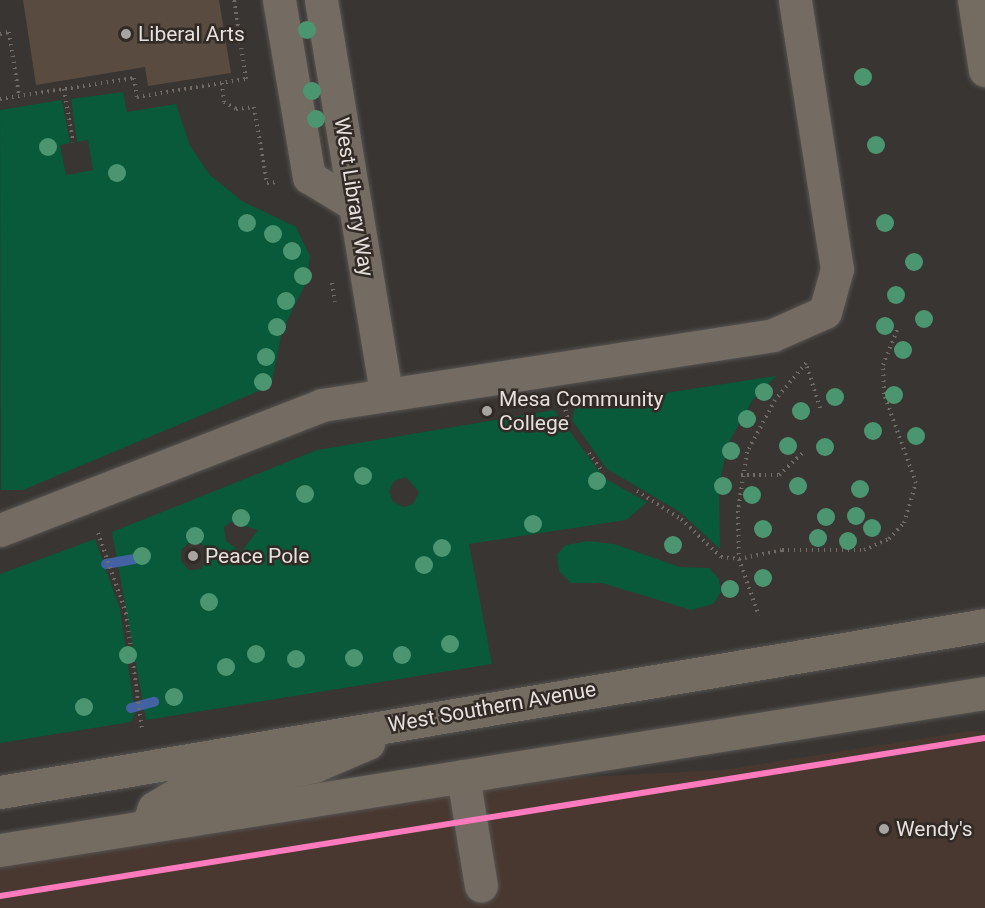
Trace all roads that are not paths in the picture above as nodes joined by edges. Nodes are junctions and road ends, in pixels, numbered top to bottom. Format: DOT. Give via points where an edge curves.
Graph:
graph roads {
  1 [pos="279,0"];
  2 [pos="321,0"];
  3 [pos="795,0"];
  4 [pos="974,0"];
  5 [pos="985,70"];
  6 [pos="355,204"];
  7 [pos="386,394"];
  8 [pos="0,530"];
  9 [pos="985,625"];
  10 [pos="985,693"];
  11 [pos="419,721"];
  12 [pos="463,776"];
  13 [pos="0,792"];
  14 [pos="148,826"];
  15 [pos="0,850"];
  16 [pos="481,886"];
  1 -- 6 [label="lane" via="309,177"];
  2 -- 6 [label="lane, West Library Way"];
  3 -- 7 [label="lane" via="837,269 825,312 774,335"];
  4 -- 5 [label="main road"];
  6 -- 7 [label="lane, West Library Way"];
  7 -- 8 [label="lane" via="322,405"];
  9 -- 11 [label="main road, West Southern Avenue"];
  10 -- 12 [label="main road"];
  11 -- 13 [label="main road, West Southern Avenue"];
  11 -- 14 [label="main road" via="314,766 180,793 154,808"];
  12 -- 14 [label="main road"];
  12 -- 16 [label="lane"];
  14 -- 15 [label="main road"];
}
